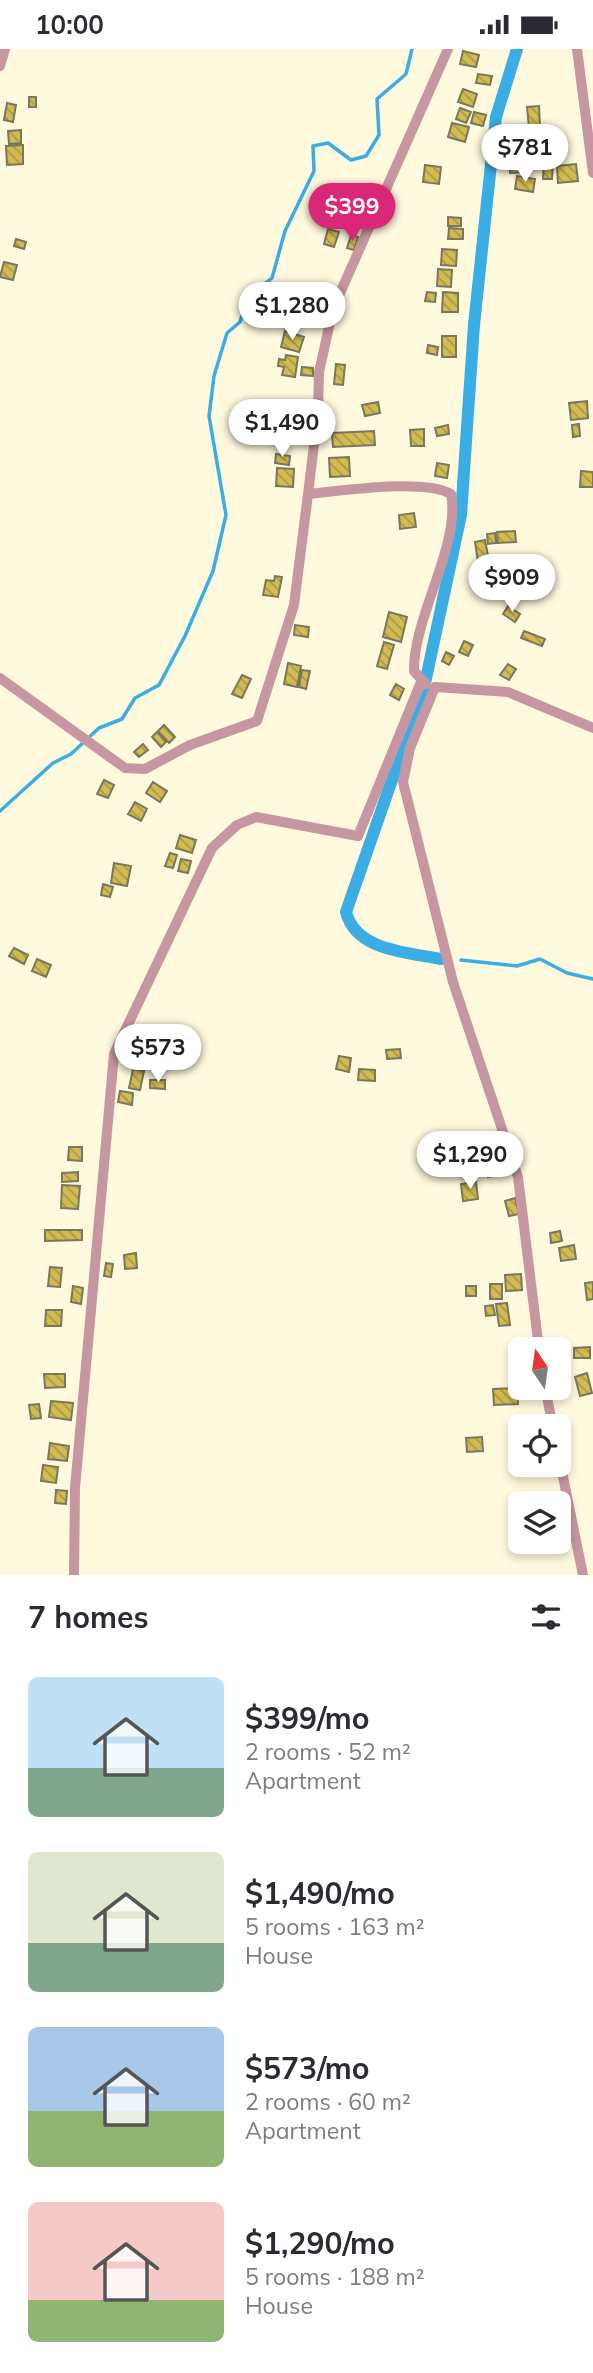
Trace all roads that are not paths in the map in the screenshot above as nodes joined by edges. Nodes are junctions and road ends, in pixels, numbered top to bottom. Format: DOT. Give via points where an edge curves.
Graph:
graph roads {
  1 [pos="5,49"];
  2 [pos="448,49"];
  3 [pos="577,49"];
  4 [pos="0,66"];
  5 [pos="593,173"];
  6 [pos="308,494"];
  7 [pos="0,678"];
  8 [pos="421,682"];
  9 [pos="435,687"];
  10 [pos="593,728"];
  11 [pos="538,1337"];
  12 [pos="563,1477"];
  13 [pos="74,1575"];
  14 [pos="583,1575"];
  1 -- 4 [label="street"];
  2 -- 6 [label="street" via="333,309 318,372"];
  3 -- 5 [label="street"];
  6 -- 7 [label="street" via="294,605 257,721 136,770 125,768"];
  6 -- 8 [label="street" via="389,487 442,488 451,494 454,509 413,651 414,671"];
  8 -- 9 [label="street"];
  8 -- 13 [label="street" via="358,836 256,817 237,825 212,848 114,1054 75,1488"];
  9 -- 10 [label="street" via="508,692"];
  9 -- 11 [label="street" via="410,748 404,782 453,982 518,1177"];
  12 -- 14 [label="street"];
}
